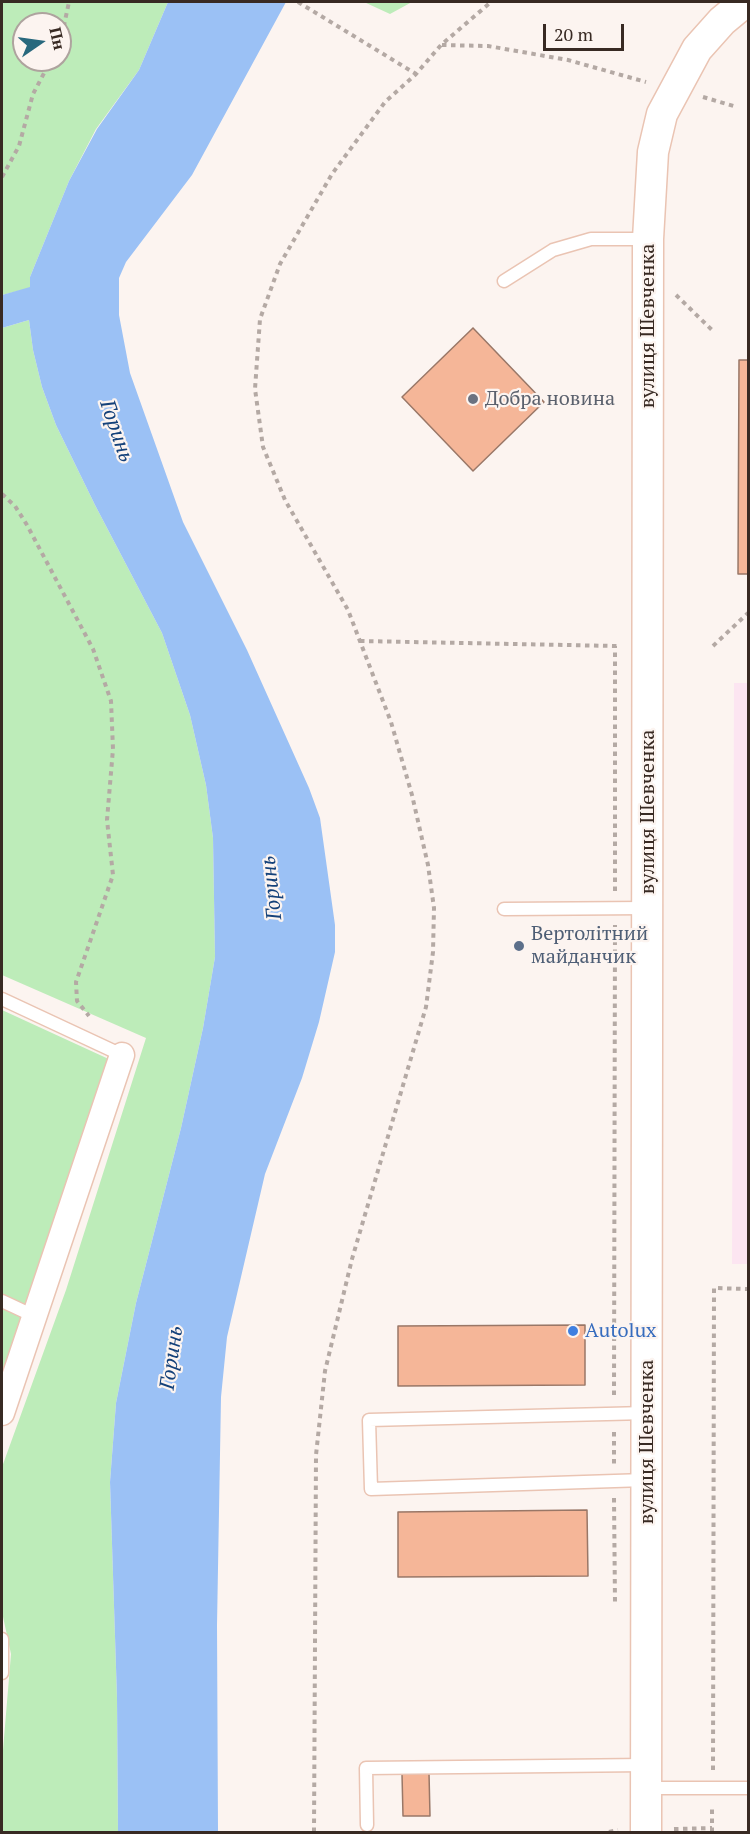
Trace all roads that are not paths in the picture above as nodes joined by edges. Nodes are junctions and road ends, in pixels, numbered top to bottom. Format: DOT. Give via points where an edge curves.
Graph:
graph roads {
  1 [pos="745,2"];
  2 [pos="648,239"];
  3 [pos="504,281"];
  4 [pos="648,908"];
  5 [pos="504,909"];
  6 [pos="2,999"];
  7 [pos="122,1055"];
  8 [pos="2,1301"];
  9 [pos="34,1316"];
  10 [pos="2,1413"];
  11 [pos="647,1413"];
  12 [pos="647,1480"];
  13 [pos="2,1639"];
  14 [pos="2,1673"];
  15 [pos="646,1777"];
  16 [pos="748,1788"];
  17 [pos="367,1825"];
  18 [pos="627,1832"];
  1 -- 2 [label="street, вулиця Шевченка" via="697,49 662,114 653,152"];
  2 -- 3 [label="lane" via="591,239 553,250"];
  2 -- 4 [label="street, вулиця Шевченка"];
  4 -- 5 [label="lane"];
  4 -- 11 [label="street, вулиця Шевченка"];
  6 -- 7 [label="lane"];
  7 -- 9 [label="street"];
  8 -- 9 [label="lane"];
  9 -- 10 [label="street"];
  11 -- 12 [label="street, вулиця Шевченка"];
  11 -- 12 [label="lane" via="369,1420 371,1489"];
  12 -- 15 [label="street, вулиця Шевченка"];
  13 -- 14 [label="lane"];
  15 -- 16 [label="lane" via="712,1788"];
  15 -- 17 [label="lane" via="366,1767"];
  15 -- 18 [label="street, вулиця Шевченка"];
}
